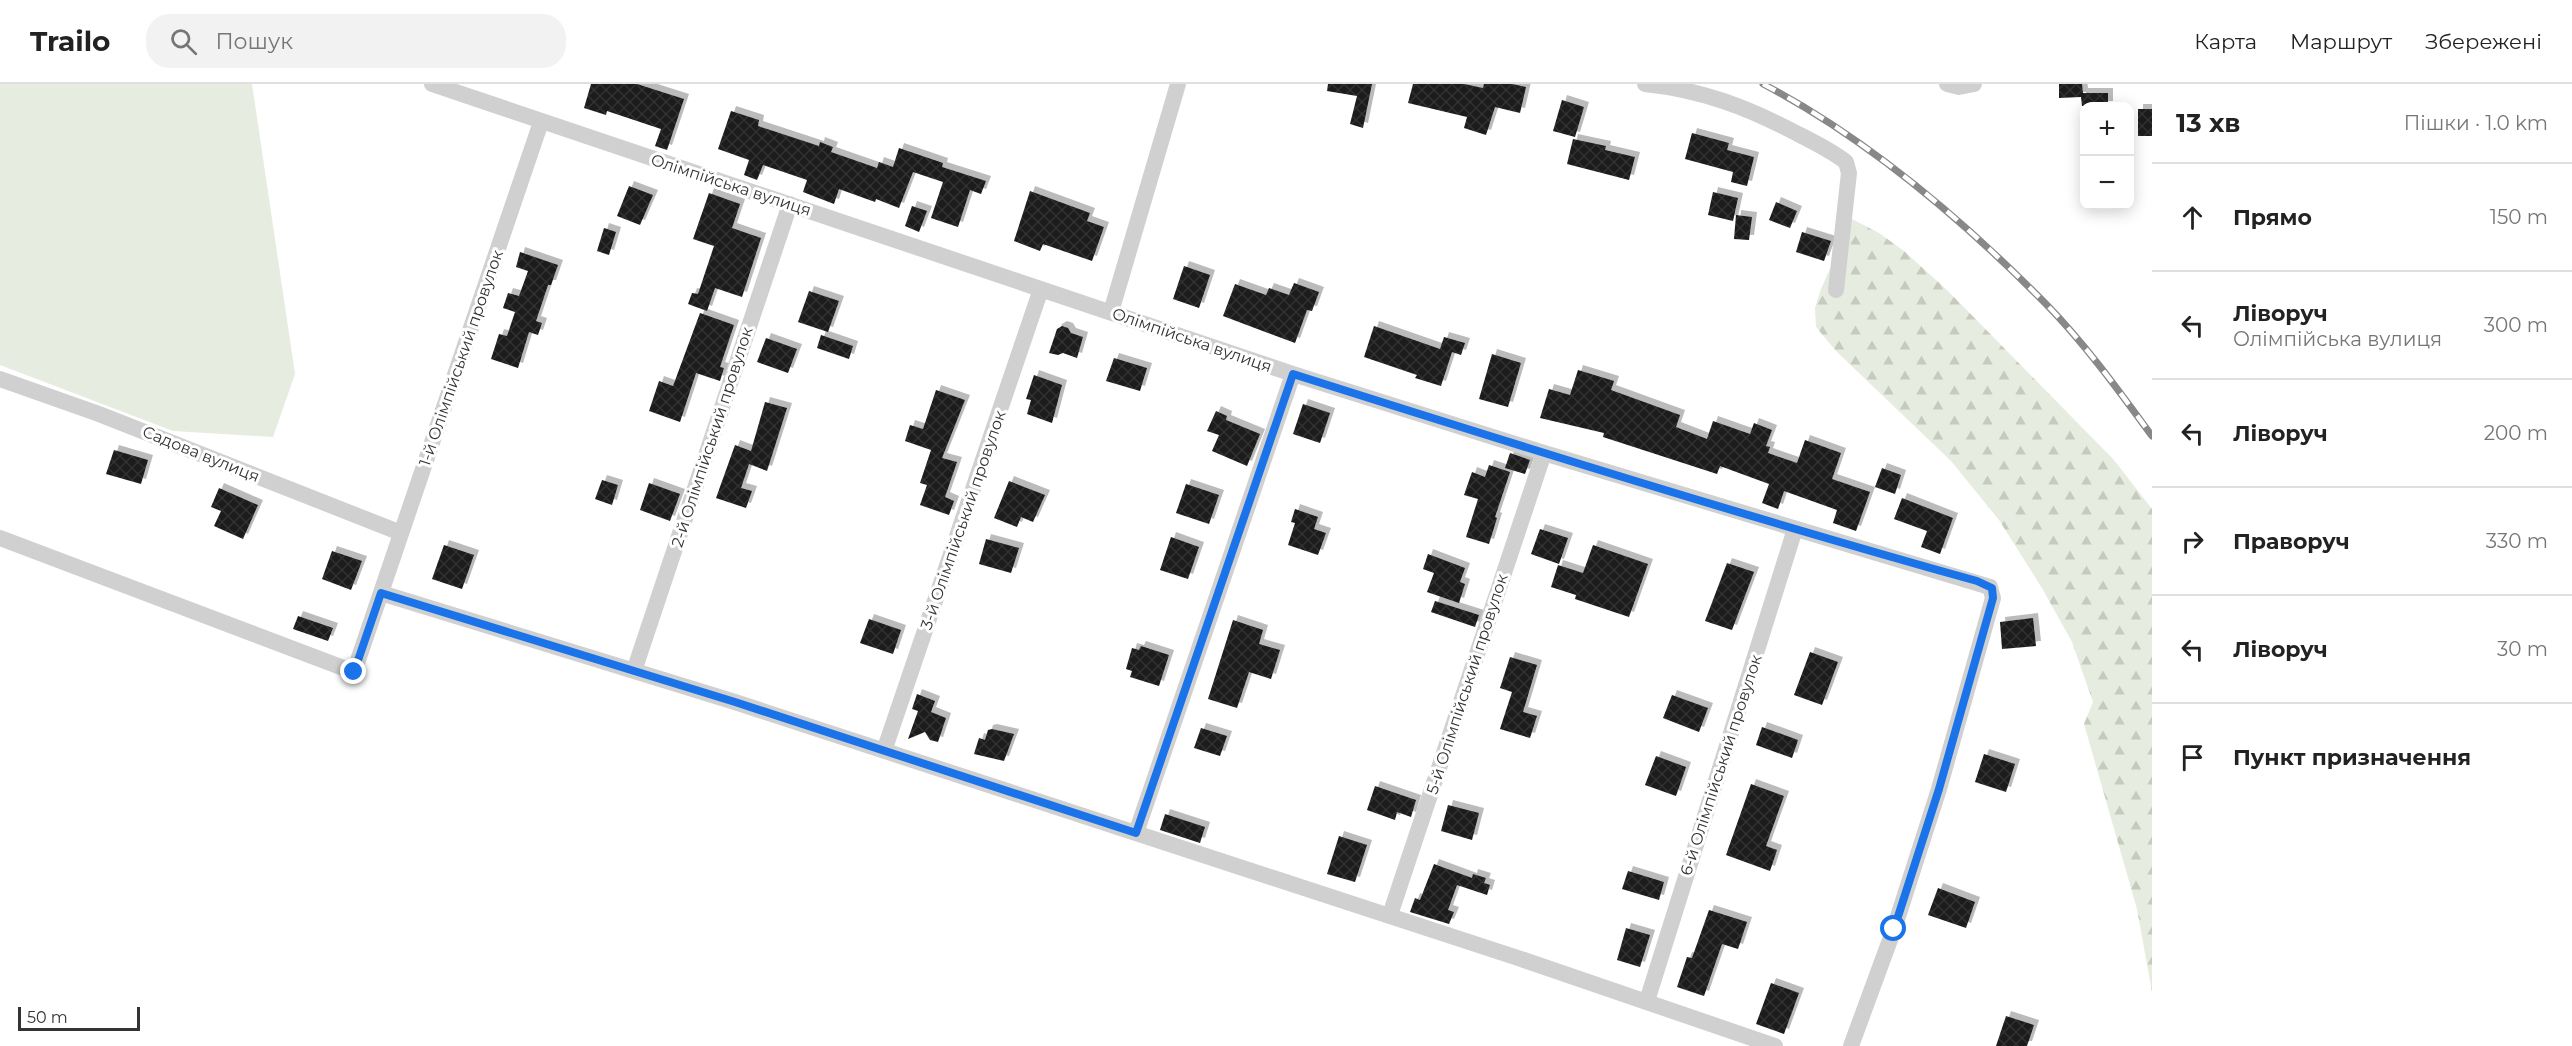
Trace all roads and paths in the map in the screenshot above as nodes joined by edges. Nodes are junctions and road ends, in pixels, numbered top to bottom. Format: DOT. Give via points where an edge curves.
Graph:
graph roads {
  1 [pos="432,84"];
  2 [pos="1178,84"];
  3 [pos="1645,84"];
  4 [pos="1947,84"];
  5 [pos="1974,84"];
  6 [pos="541,122"];
  7 [pos="790,204"];
  8 [pos="1041,289"];
  9 [pos="1836,290"];
  10 [pos="1111,312"];
  11 [pos="1293,374"];
  12 [pos="0,379"];
  13 [pos="1544,453"];
  14 [pos="1795,529"];
  15 [pos="401,533"];
  16 [pos="0,538"];
  17 [pos="381,593"];
  18 [pos="634,671"];
  19 [pos="884,751"];
  20 [pos="1136,833"];
  21 [pos="1390,915"];
  22 [pos="1647,1001"];
  23 [pos="1775,1046"];
  24 [pos="1851,1046"];
  1 -- 6 [label="street, Олімпійська вулиця"];
  2 -- 10 [label="street"];
  3 -- 9 [label="street" via="1704,93 1732,103 1846,162 1849,172"];
  4 -- 5 [label="street"];
  6 -- 7 [label="street, Олімпійська вулиця"];
  6 -- 15 [label="street, 1-й Олімпійський провулок"];
  7 -- 8 [label="street, Олімпійська вулиця"];
  7 -- 18 [label="street, 2-й Олімпійський провулок"];
  8 -- 10 [label="street, Олімпійська вулиця"];
  8 -- 19 [label="street, 3-й Олімпійський провулок"];
  10 -- 11 [label="street, Олімпійська вулиця"];
  11 -- 13 [label="street, Олімпійська вулиця"];
  11 -- 20 [label="street"];
  12 -- 15 [label="street, Садова вулиця"];
  13 -- 14 [label="street, Олімпійська вулиця"];
  13 -- 21 [label="street, 5-й Олімпійський провулок"];
  14 -- 22 [label="street, 6-й Олімпійський провулок"];
  14 -- 24 [label="street, Олімпійська вулиця" via="1992,588 1993,598 1939,789"];
  15 -- 17 [label="street, 1-й Олімпійський провулок"];
  16 -- 17 [label="street, 1-й Олімпійський провулок" via="354,672"];
  17 -- 18 [label="street"];
  18 -- 19 [label="street"];
  19 -- 20 [label="street"];
  20 -- 21 [label="street"];
  21 -- 22 [label="street"];
  22 -- 23 [label="street"];
}
